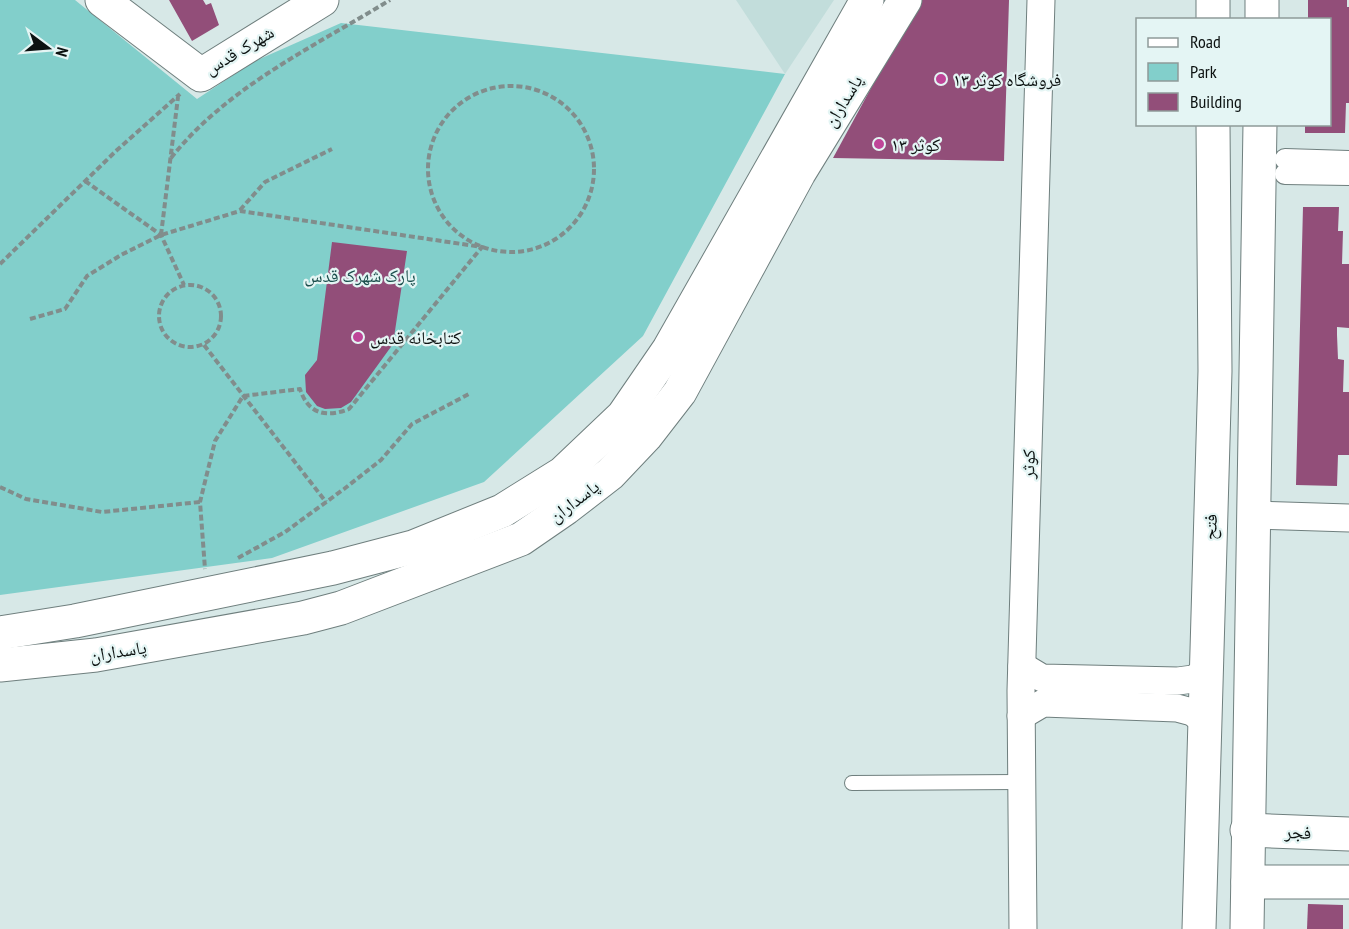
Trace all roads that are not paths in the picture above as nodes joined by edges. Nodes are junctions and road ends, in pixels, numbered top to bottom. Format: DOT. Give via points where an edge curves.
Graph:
graph roads {
  1 [pos="102,0"];
  2 [pos="321,0"];
  3 [pos="867,0"];
  4 [pos="905,0"];
  5 [pos="1041,0"];
  6 [pos="1213,0"];
  7 [pos="1262,0"];
  8 [pos="1213,18"];
  9 [pos="1262,18"];
  10 [pos="1214,126"];
  11 [pos="1260,126"];
  12 [pos="1285,166"];
  13 [pos="1346,168"];
  14 [pos="1252,515"];
  15 [pos="1349,518"];
  16 [pos="333,568"];
  17 [pos="264,581"];
  18 [pos="341,608"];
  19 [pos="271,623"];
  20 [pos="0,633"];
  21 [pos="0,665"];
  22 [pos="1022,666"];
  23 [pos="1206,672"];
  24 [pos="1021,716"];
  25 [pos="1204,721"];
  26 [pos="1022,782"];
  27 [pos="852,783"];
  28 [pos="1247,830"];
  29 [pos="1349,834"];
  30 [pos="1248,882"];
  31 [pos="1349,882"];
  32 [pos="1023,929"];
  33 [pos="1199,929"];
  34 [pos="1247,929"];
  1 -- 2 [label="main road, شهرک قدس" via="189,86"];
  3 -- 16 [label="main road, پاسداران" via="669,349 623,416 563,473 502,511 413,547"];
  4 -- 18 [label="main road, پاسداران" via="799,173 680,392 646,436 610,474 521,539"];
  5 -- 22 [label="street, کوثر"];
  6 -- 8 [label="main road"];
  7 -- 9 [label="main road"];
  10 -- 23 [label="main road, فتح" via="1215,371"];
  11 -- 14 [label="main road"];
  12 -- 13 [label="street"];
  14 -- 15 [label="street"];
  14 -- 28 [label="main road"];
  16 -- 17 [label="main road, پاسداران"];
  16 -- 18 [label="main road" via="327,581 328,597"];
  17 -- 19 [label="main road" via="284,593 285,608"];
  17 -- 20 [label="main road, پاسداران"];
  18 -- 19 [label="main road, پاسداران"];
  19 -- 21 [label="main road, پاسداران" via="96,655"];
  22 -- 23 [label="street" via="1042,678 1178,681"];
  22 -- 24 [label="street, کوثر"];
  23 -- 25 [label="main road, فتح"];
  24 -- 25 [label="street" via="1043,703 1177,708"];
  24 -- 26 [label="street, کوثر"];
  25 -- 33 [label="main road, فتح"];
  26 -- 27 [label="lane"];
  26 -- 32 [label="street, کوثر"];
  28 -- 29 [label="main road, فجر"];
  28 -- 30 [label="main road"];
  30 -- 31 [label="main road"];
  30 -- 34 [label="main road"];
}
